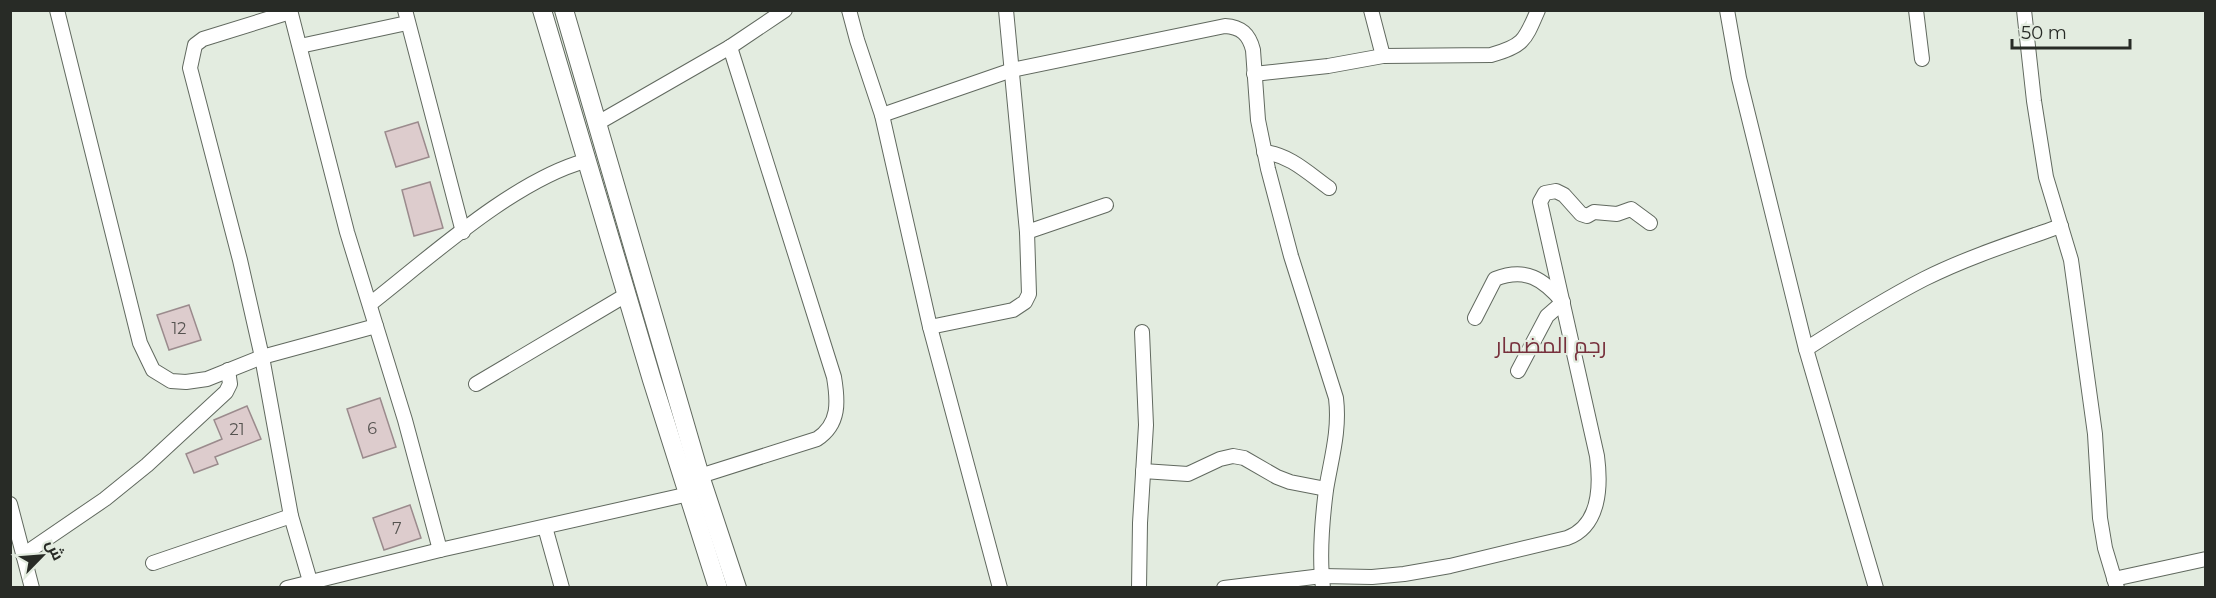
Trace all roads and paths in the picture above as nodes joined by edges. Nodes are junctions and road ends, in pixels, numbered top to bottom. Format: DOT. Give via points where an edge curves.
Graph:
graph roads {
  1 [pos="57,10"];
  2 [pos="542,10"];
  3 [pos="564,10"];
  4 [pos="784,10"];
  5 [pos="849,10"];
  6 [pos="1005,10"];
  7 [pos="1371,10"];
  8 [pos="1538,10"];
  9 [pos="1727,10"];
  10 [pos="1916,10"];
  11 [pos="2024,10"];
  12 [pos="290,11"];
  13 [pos="406,16"];
  14 [pos="300,46"];
  15 [pos="730,47"];
  16 [pos="1383,56"];
  17 [pos="1922,59"];
  18 [pos="1012,70"];
  19 [pos="1254,74"];
  20 [pos="882,115"];
  21 [pos="596,124"];
  22 [pos="1264,152"];
  23 [pos="585,161"];
  24 [pos="1329,188"];
  25 [pos="1106,205"];
  26 [pos="1650,223"];
  27 [pos="2061,226"];
  28 [pos="463,232"];
  29 [pos="1027,232"];
  30 [pos="626,295"];
  31 [pos="1563,302"];
  32 [pos="370,304"];
  33 [pos="1475,318"];
  34 [pos="376,326"];
  35 [pos="930,327"];
  36 [pos="1142,332"];
  37 [pos="1806,349"];
  38 [pos="261,357"];
  39 [pos="228,370"];
  40 [pos="1518,370"];
  41 [pos="476,384"];
  42 [pos="1143,471"];
  43 [pos="700,476"];
  44 [pos="1326,489"];
  45 [pos="688,494"];
  46 [pos="10,504"];
  47 [pos="291,516"];
  48 [pos="545,527"];
  49 [pos="440,549"];
  50 [pos="23,555"];
  51 [pos="2205,559"];
  52 [pos="153,562"];
  53 [pos="310,581"];
  54 [pos="1322,582"];
  55 [pos="2115,583"];
  56 [pos="33,588"];
  57 [pos="287,588"];
  58 [pos="561,588"];
  59 [pos="718,588"];
  60 [pos="737,588"];
  61 [pos="1000,588"];
  62 [pos="1139,588"];
  63 [pos="1224,588"];
  64 [pos="1876,588"];
  1 -- 39 [label="street" via="134,320 149,364 171,381 207,379"];
  2 -- 23 [label="street"];
  3 -- 21 [label="street"];
  4 -- 15 [label="street"];
  5 -- 20 [label="street"];
  6 -- 18 [label="street"];
  7 -- 16 [label="street"];
  8 -- 16 [label="street" via="1522,41 1491,55"];
  9 -- 37 [label="street" via="1739,78"];
  10 -- 17 [label="street"];
  11 -- 27 [label="street" via="2046,177"];
  12 -- 14 [label="street"];
  12 -- 38 [label="street" via="203,39 195,45 190,68 228,210"];
  13 -- 14 [label="street"];
  13 -- 28 [label="street"];
  14 -- 32 [label="street" via="347,232"];
  15 -- 21 [label="street"];
  15 -- 43 [label="street" via="834,377 837,415 817,440"];
  16 -- 19 [label="street"];
  18 -- 19 [label="street" via="1235,27 1250,40"];
  18 -- 20 [label="street"];
  18 -- 29 [label="street"];
  19 -- 22 [label="street"];
  20 -- 35 [label="street"];
  21 -- 43 [label="street"];
  22 -- 24 [label="street" via="1288,158"];
  22 -- 44 [label="street" via="1291,256 1336,398 1337,437"];
  23 -- 28 [label="street" via="542,179"];
  23 -- 30 [label="street"];
  25 -- 29 [label="street"];
  26 -- 31 [label="street" via="1631,209 1617,213 1599,211 1587,216 1564,195 1556,191 1545,193 1540,202"];
  27 -- 37 [label="street" via="1925,279"];
  27 -- 55 [label="street" via="2071,260 2095,434 2100,518"];
  28 -- 32 [label="street"];
  29 -- 35 [label="street" via="1030,286 1025,302 1012,310"];
  30 -- 41 [label="street"];
  30 -- 45 [label="street"];
  31 -- 33 [label="street" via="1538,280 1510,273 1496,279"];
  31 -- 40 [label="street" via="1547,316"];
  31 -- 54 [label="street" via="1600,478 1599,493 1584,529 1567,538 1450,566"];
  32 -- 34 [label="street"];
  34 -- 38 [label="street"];
  34 -- 49 [label="street"];
  35 -- 61 [label="street"];
  36 -- 42 [label="street" via="1146,425"];
  37 -- 64 [label="street"];
  38 -- 39 [label="street"];
  38 -- 47 [label="street"];
  39 -- 50 [label="street" via="230,384 226,392 174,442 105,499"];
  42 -- 44 [label="street" via="1188,474 1233,456 1277,477"];
  42 -- 62 [label="street"];
  43 -- 60 [label="street"];
  44 -- 54 [label="street"];
  45 -- 48 [label="street"];
  45 -- 59 [label="street"];
  46 -- 50 [label="street"];
  47 -- 52 [label="street"];
  47 -- 53 [label="street"];
  48 -- 49 [label="street"];
  48 -- 58 [label="street"];
  49 -- 53 [label="street"];
  50 -- 56 [label="street"];
  51 -- 55 [label="street"];
  53 -- 57 [label="street"];
  54 -- 63 [label="street"];
}
